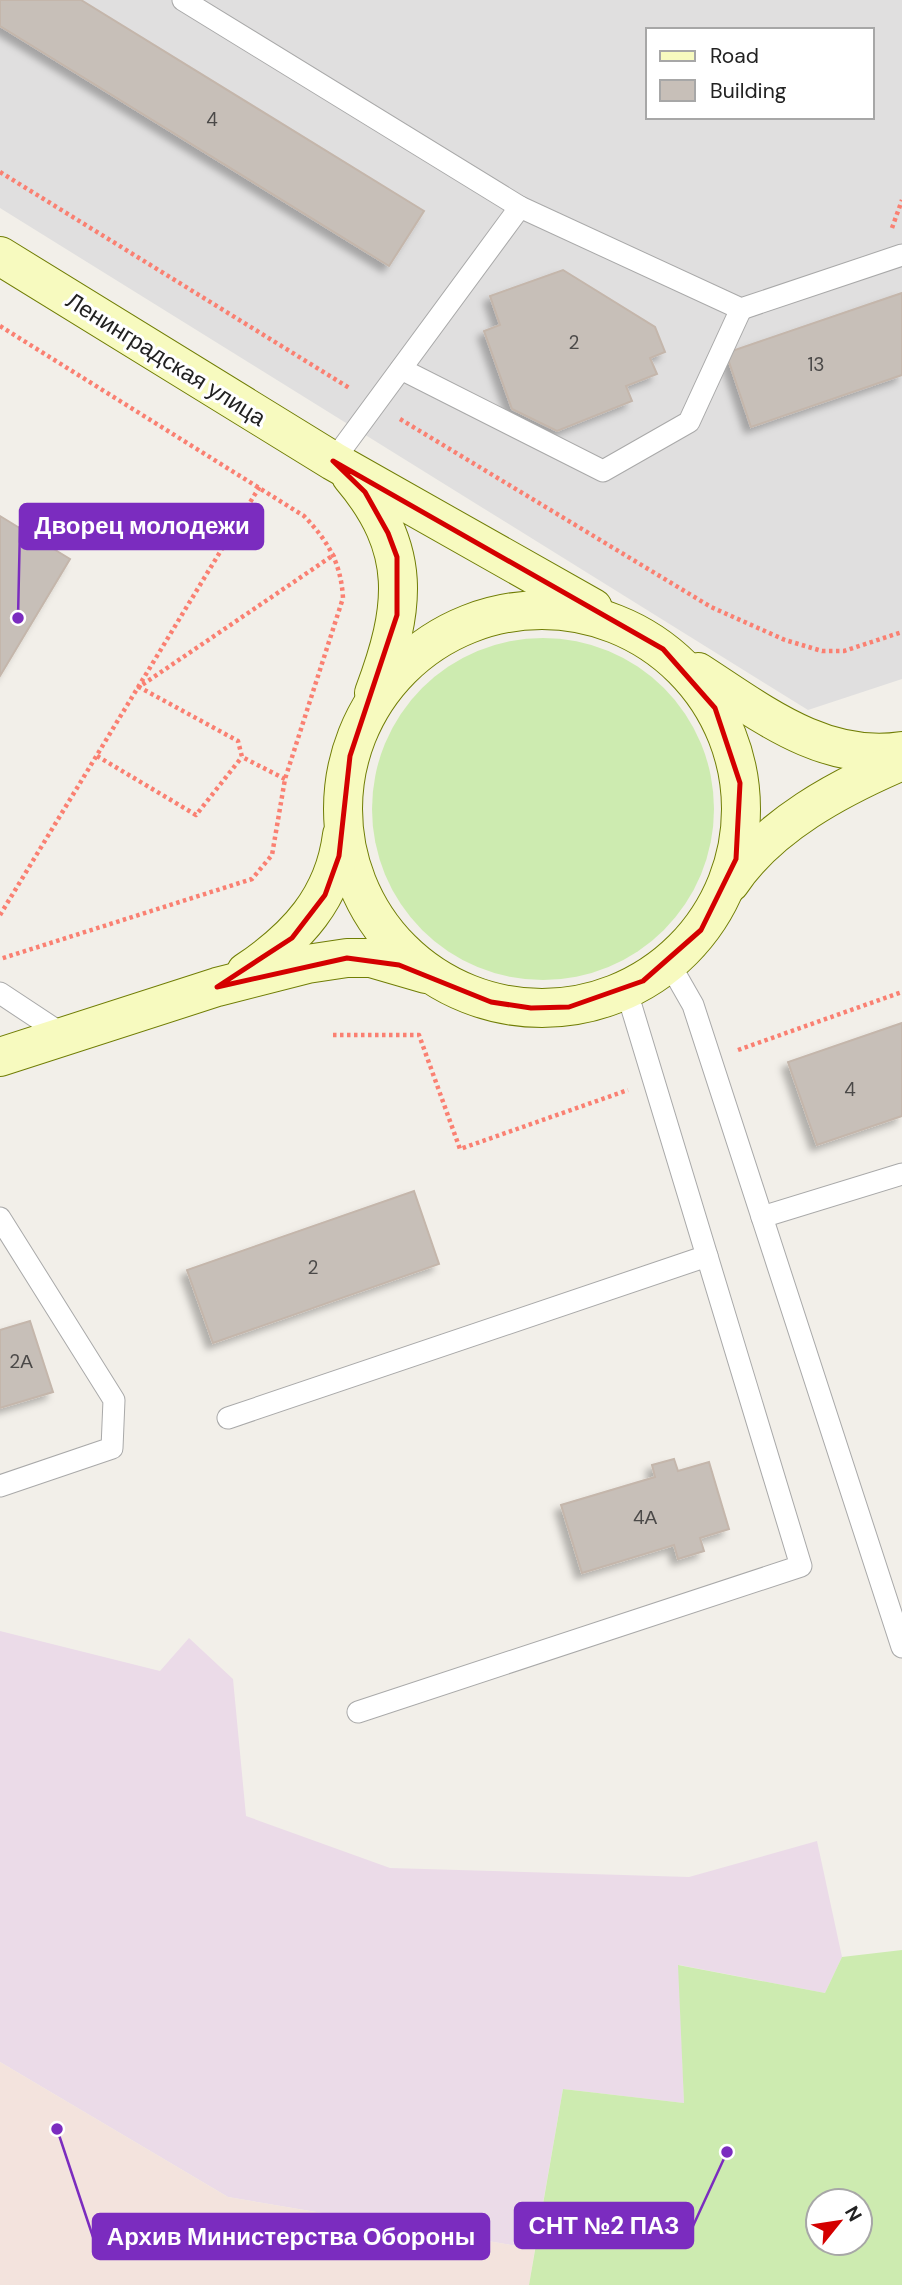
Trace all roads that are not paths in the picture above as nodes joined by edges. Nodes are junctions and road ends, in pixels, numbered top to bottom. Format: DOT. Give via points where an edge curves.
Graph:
graph roads {
  1 [pos="183,0"];
  2 [pos="520,207"];
  3 [pos="902,255"];
  4 [pos="0,257"];
  5 [pos="741,309"];
  6 [pos="401,369"];
  7 [pos="333,461"];
  8 [pos="647,640"];
  9 [pos="363,720"];
  10 [pos="902,751"];
  11 [pos="902,761"];
  12 [pos="344,794"];
  13 [pos="722,897"];
  14 [pos="669,962"];
  15 [pos="217,987"];
  16 [pos="453,987"];
  17 [pos="626,989"];
  18 [pos="0,993"];
  19 [pos="65,1036"];
  20 [pos="0,1057"];
  21 [pos="902,1174"];
  22 [pos="762,1217"];
  23 [pos="0,1218"];
  24 [pos="707,1256"];
  25 [pos="228,1418"];
  26 [pos="0,1486"];
  27 [pos="894,1592"];
  28 [pos="902,1647"];
  29 [pos="358,1712"];
  1 -- 2 [label="lane"];
  2 -- 5 [label="lane"];
  2 -- 6 [label="lane"];
  3 -- 5 [label="lane"];
  4 -- 7 [label="main road, Ленинградская улица"];
  5 -- 6 [label="lane" via="689,422 604,471"];
  6 -- 7 [label="lane"];
  7 -- 8 [label="main road, Ленинградская улица"];
  7 -- 9 [label="main road, Ленинградская улица" via="365,492 397,557 397,615"];
  8 -- 9 [label="main road" via="594,616 557,610 519,610 479,619 443,635 411,659 385,686"];
  8 -- 10 [label="main road" via="806,738 859,752"];
  8 -- 13 [label="main road" via="690,675 715,708 732,746 740,783 741,821 736,859"];
  9 -- 12 [label="main road" via="350,756"];
  11 -- 13 [label="main road" via="812,807 786,826 740,869"];
  12 -- 15 [label="main road" via="339,856 310,918 268,957"];
  12 -- 16 [label="main road" via="344,832 352,870 369,908 419,965"];
  13 -- 14 [label="main road" via="701,930"];
  14 -- 17 [label="main road"];
  14 -- 22 [label="lane" via="693,1004"];
  15 -- 16 [label="main road" via="347,958 398,965"];
  15 -- 19 [label="main road"];
  16 -- 17 [label="main road" via="491,1002 531,1008 569,1007"];
  17 -- 24 [label="lane"];
  18 -- 19 [label="lane"];
  19 -- 20 [label="main road"];
  21 -- 22 [label="lane"];
  22 -- 27 [label="lane"];
  23 -- 26 [label="lane" via="114,1400 112,1448"];
  24 -- 25 [label="lane"];
  24 -- 29 [label="lane" via="801,1566"];
  27 -- 28 [label="lane"];
}
